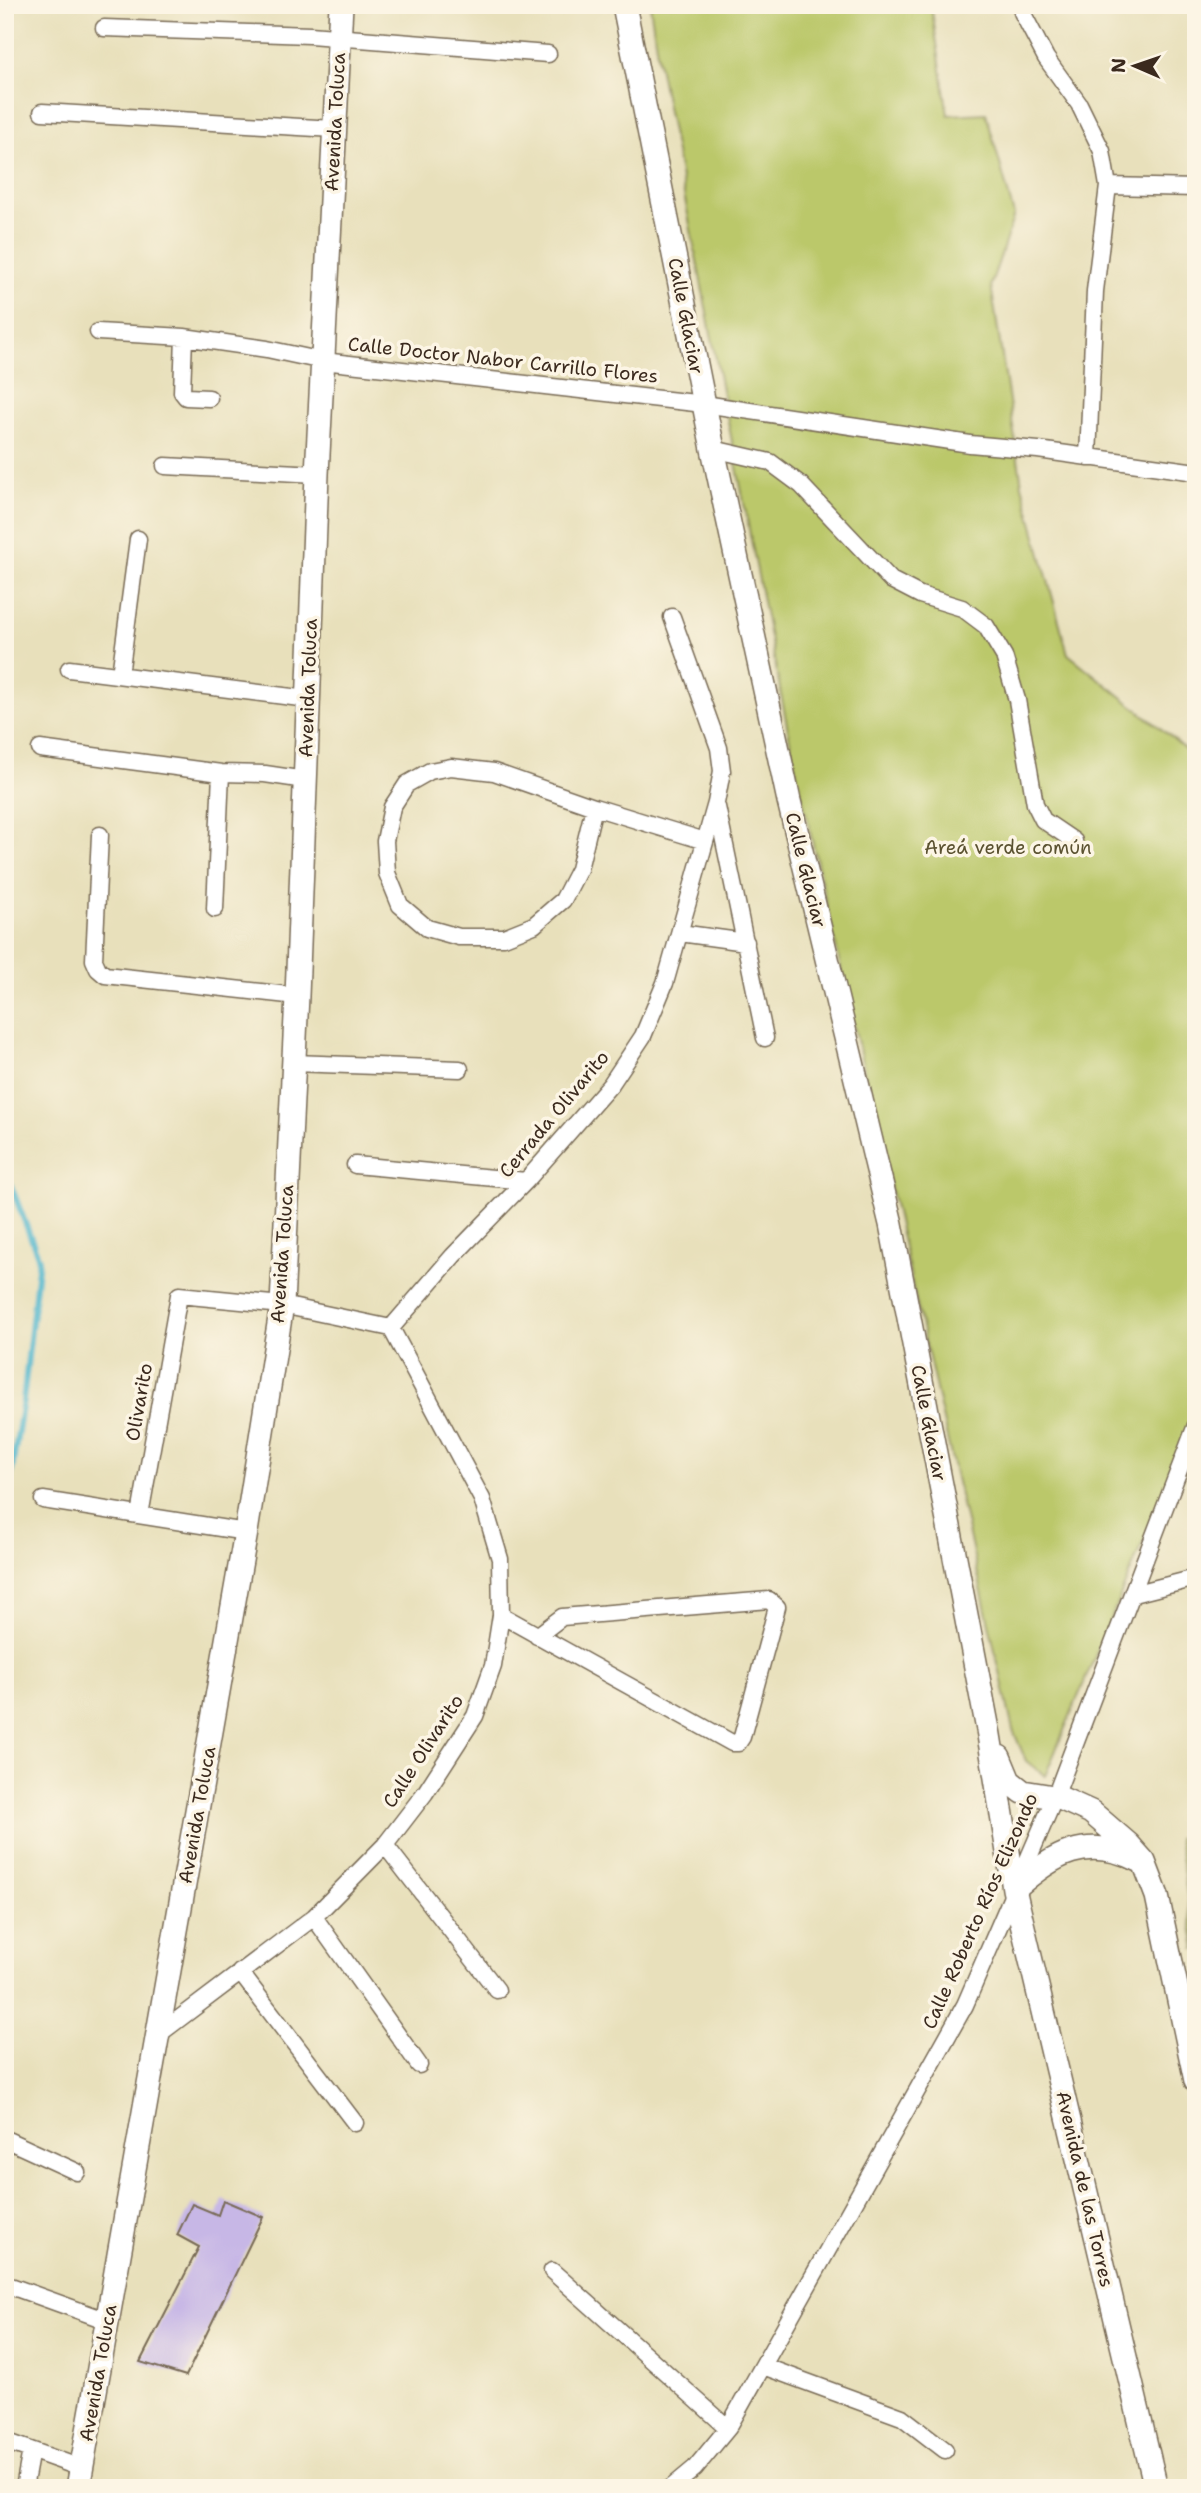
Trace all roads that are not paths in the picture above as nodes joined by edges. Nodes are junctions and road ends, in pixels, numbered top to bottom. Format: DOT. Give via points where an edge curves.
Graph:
graph roads {
  1 [pos="341,5"];
  2 [pos="624,5"];
  3 [pos="1021,5"];
  4 [pos="104,27"];
  5 [pos="339,37"];
  6 [pos="548,54"];
  7 [pos="42,112"];
  8 [pos="334,129"];
  9 [pos="1108,186"];
  10 [pos="1196,188"];
  11 [pos="98,332"];
  12 [pos="184,337"];
  13 [pos="323,361"];
  14 [pos="209,398"];
  15 [pos="704,404"];
  16 [pos="713,449"];
  17 [pos="1088,458"];
  18 [pos="165,466"];
  19 [pos="1196,472"];
  20 [pos="317,474"];
  21 [pos="138,539"];
  22 [pos="672,617"];
  23 [pos="69,669"];
  24 [pos="120,675"];
  25 [pos="308,699"];
  26 [pos="40,748"];
  27 [pos="221,773"];
  28 [pos="305,780"];
  29 [pos="716,803"];
  30 [pos="594,807"];
  31 [pos="100,835"];
  32 [pos="705,841"];
  33 [pos="1074,841"];
  34 [pos="215,909"];
  35 [pos="680,933"];
  36 [pos="746,942"];
  37 [pos="297,996"];
  38 [pos="765,1038"];
  39 [pos="293,1063"];
  40 [pos="460,1069"];
  41 [pos="355,1165"];
  42 [pos="526,1181"];
  43 [pos="282,1305"];
  44 [pos="391,1328"];
  45 [pos="1196,1425"];
  46 [pos="43,1500"];
  47 [pos="141,1515"];
  48 [pos="246,1532"];
  49 [pos="1196,1578"];
  50 [pos="1133,1594"];
  51 [pos="501,1615"];
  52 [pos="537,1636"];
  53 [pos="989,1734"];
  54 [pos="1055,1797"];
  55 [pos="384,1845"];
  56 [pos="1144,1862"];
  57 [pos="1014,1889"];
  58 [pos="314,1917"];
  59 [pos="240,1972"];
  60 [pos="497,1990"];
  61 [pos="159,2034"];
  62 [pos="419,2065"];
  63 [pos="1196,2081"];
  64 [pos="355,2123"];
  65 [pos="5,2139"];
  66 [pos="77,2172"];
  67 [pos="552,2271"];
  68 [pos="5,2284"];
  69 [pos="107,2321"];
  70 [pos="763,2365"];
  71 [pos="728,2428"];
  72 [pos="5,2441"];
  73 [pos="31,2450"];
  74 [pos="945,2450"];
  75 [pos="79,2478"];
  76 [pos="24,2488"];
  77 [pos="671,2488"];
  78 [pos="1156,2488"];
  1 -- 5 [label="street, Avenida Toluca"];
  2 -- 15 [label="street, Calle Glaciar"];
  3 -- 9 [label="street" via="1046,58 1079,104 1102,151"];
  4 -- 5 [label="street"];
  5 -- 6 [label="street"];
  5 -- 8 [label="street, Avenida Toluca"];
  7 -- 8 [label="street"];
  8 -- 13 [label="street, Avenida Toluca"];
  9 -- 10 [label="street"];
  9 -- 17 [label="street" via="1095,291"];
  11 -- 12 [label="street, Calle Doctor Nabor Carrillo Flores"];
  12 -- 13 [label="street, Calle Doctor Nabor Carrillo Flores"];
  12 -- 14 [label="street" via="183,395"];
  13 -- 15 [label="street, Calle Doctor Nabor Carrillo Flores"];
  13 -- 20 [label="street, Avenida Toluca"];
  15 -- 16 [label="street, Calle Glaciar"];
  15 -- 17 [label="street, Calle Doctor Nabor Carrillo Flores"];
  16 -- 33 [label="street" via="770,462 802,485 891,580 920,595 962,607 986,626 1004,656 1017,700 1035,804 1043,820"];
  16 -- 53 [label="street, Calle Glaciar" via="789,802 891,1224"];
  17 -- 19 [label="street, Calle Doctor Nabor Carrillo Flores"];
  18 -- 20 [label="street"];
  20 -- 25 [label="street, Avenida Toluca"];
  21 -- 24 [label="street"];
  22 -- 29 [label="street, Cerrada Olivarito" via="719,748 722,771"];
  23 -- 24 [label="street"];
  24 -- 25 [label="street"];
  25 -- 28 [label="street, Avenida Toluca"];
  26 -- 27 [label="street"];
  27 -- 28 [label="street"];
  27 -- 34 [label="street"];
  28 -- 37 [label="street, Avenida Toluca"];
  29 -- 32 [label="street, Cerrada Olivarito"];
  29 -- 36 [label="street"];
  30 -- 30 [label="street" via="494,772 451,767 430,771 408,784 392,807 385,841 387,873 400,905 427,928 459,937 504,937 534,925 563,900 579,869"];
  30 -- 32 [label="street"];
  31 -- 37 [label="street" via="94,960 105,975"];
  32 -- 35 [label="street, Cerrada Olivarito"];
  35 -- 36 [label="street"];
  35 -- 42 [label="street, Cerrada Olivarito" via="643,1036 611,1084"];
  36 -- 38 [label="street"];
  37 -- 39 [label="street, Avenida Toluca"];
  39 -- 40 [label="street"];
  39 -- 43 [label="street, Avenida Toluca"];
  41 -- 42 [label="street"];
  42 -- 44 [label="street, Cerrada Olivarito"];
  43 -- 44 [label="street"];
  43 -- 47 [label="street, Olivarito" via="179,1295"];
  43 -- 48 [label="street, Avenida Toluca"];
  44 -- 51 [label="street, Calle Olivarito" via="482,1499 500,1559"];
  45 -- 50 [label="street, Calle Roberto Ríos Elizondo"];
  46 -- 47 [label="street"];
  47 -- 48 [label="street"];
  48 -- 61 [label="street, Avenida Toluca"];
  49 -- 50 [label="street"];
  50 -- 54 [label="street, Calle Roberto Ríos Elizondo"];
  51 -- 52 [label="street"];
  51 -- 55 [label="street, Calle Olivarito" via="493,1666 475,1716 425,1793"];
  52 -- 52 [label="street" via="562,1617 769,1600 777,1607 738,1743"];
  53 -- 54 [label="street, Calle Glaciar" via="1009,1782 1023,1792"];
  53 -- 57 [label="street, Calle Glaciar"];
  54 -- 56 [label="street" via="1091,1812"];
  54 -- 57 [label="street, Calle Roberto Ríos Elizondo"];
  55 -- 58 [label="street, Calle Olivarito"];
  55 -- 60 [label="street"];
  56 -- 57 [label="street" via="1121,1851 1079,1849 1059,1855"];
  56 -- 63 [label="street" via="1157,1896"];
  57 -- 70 [label="street, Calle Roberto Ríos Elizondo" via="965,2005"];
  57 -- 78 [label="street, Avenida de las Torres"];
  58 -- 59 [label="street, Calle Olivarito"];
  58 -- 62 [label="street"];
  59 -- 61 [label="street, Calle Olivarito"];
  59 -- 64 [label="street"];
  61 -- 69 [label="street, Avenida Toluca"];
  65 -- 66 [label="street"];
  67 -- 71 [label="street"];
  68 -- 69 [label="street"];
  69 -- 75 [label="street, Avenida Toluca"];
  70 -- 71 [label="street, Calle Roberto Ríos Elizondo"];
  70 -- 74 [label="street" via="902,2417"];
  71 -- 77 [label="street, Calle Roberto Ríos Elizondo" via="695,2468"];
  72 -- 73 [label="street"];
  73 -- 75 [label="street"];
  73 -- 76 [label="street"];
}
